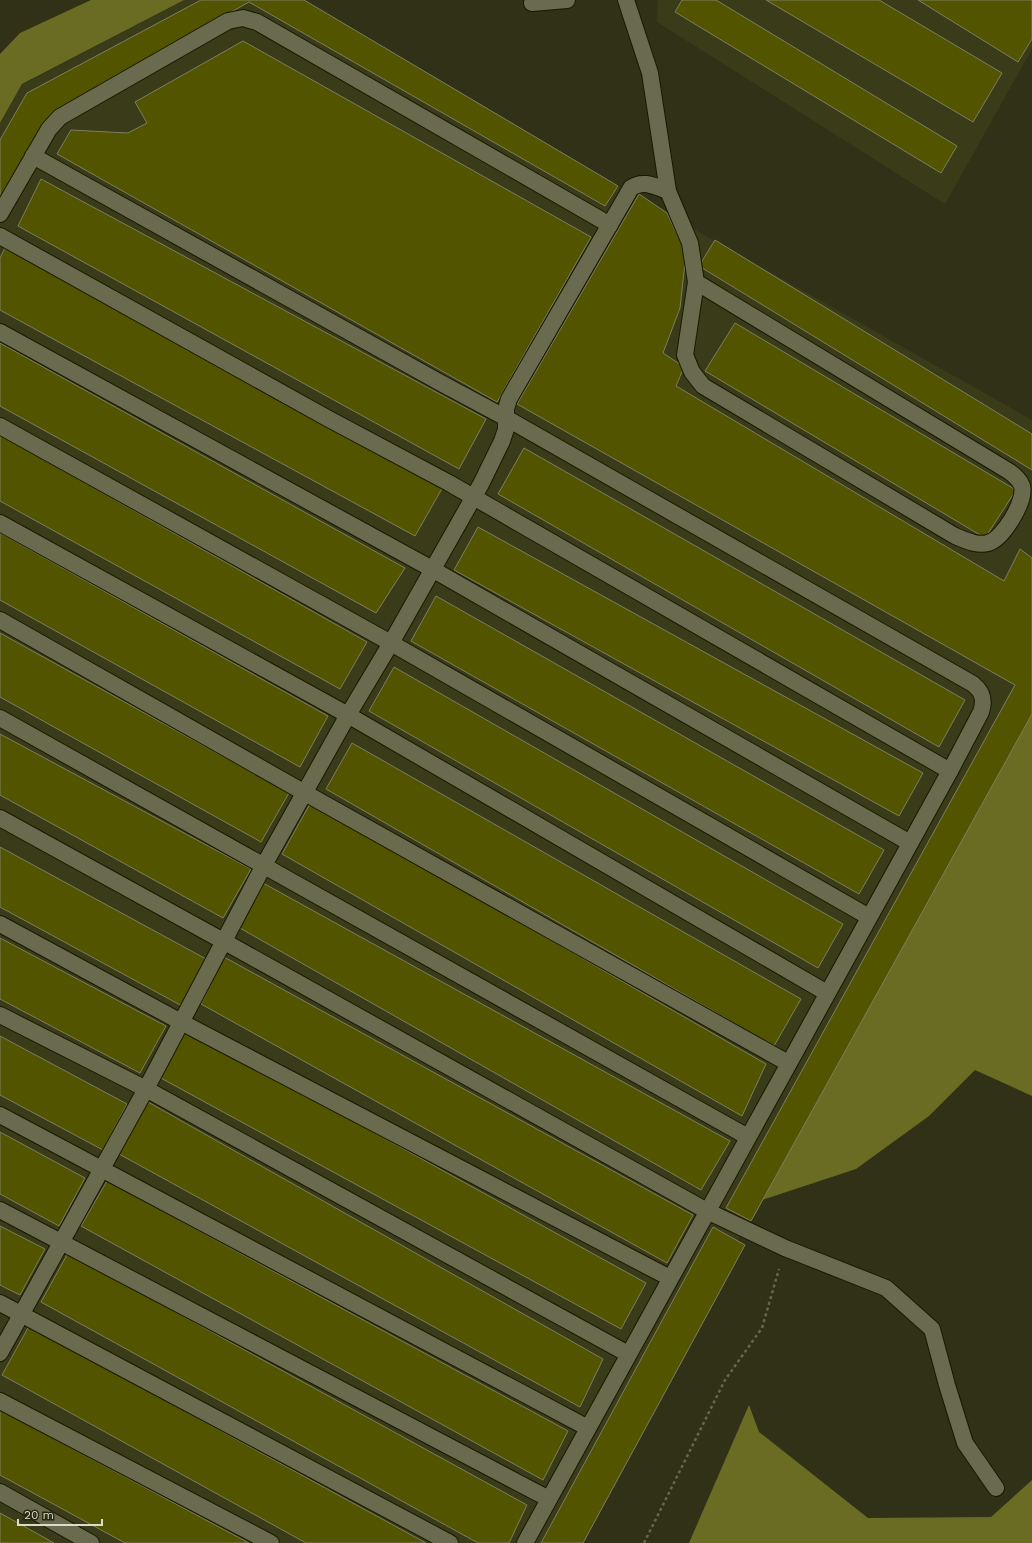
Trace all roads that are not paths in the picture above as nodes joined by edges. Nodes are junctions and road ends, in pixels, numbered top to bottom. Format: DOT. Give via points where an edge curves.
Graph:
graph roads {
  1 [pos="567,0"];
  2 [pos="626,0"];
  3 [pos="532,3"];
  4 [pos="33,156"];
  5 [pos="668,191"];
  6 [pos="0,214"];
  7 [pos="610,225"];
  8 [pos="0,236"];
  9 [pos="696,282"];
  10 [pos="0,332"];
  11 [pos="506,418"];
  12 [pos="0,426"];
  13 [pos="473,497"];
  14 [pos="0,523"];
  15 [pos="432,569"];
  16 [pos="0,620"];
  17 [pos="391,643"];
  18 [pos="348,715"];
  19 [pos="0,718"];
  20 [pos="950,771"];
  21 [pos="304,793"];
  22 [pos="0,818"];
  23 [pos="910,843"];
  24 [pos="264,865"];
  25 [pos="869,918"];
  26 [pos="0,924"];
  27 [pos="225,942"];
  28 [pos="827,993"];
  29 [pos="0,1015"];
  30 [pos="181,1022"];
  31 [pos="788,1063"];
  32 [pos="146,1089"];
  33 [pos="0,1115"];
  34 [pos="748,1137"];
  35 [pos="101,1169"];
  36 [pos="0,1210"];
  37 [pos="707,1211"];
  38 [pos="60,1243"];
  39 [pos="670,1278"];
  40 [pos="0,1303"];
  41 [pos="21,1314"];
  42 [pos="0,1353"];
  43 [pos="628,1354"];
  44 [pos="0,1401"];
  45 [pos="588,1428"];
  46 [pos="996,1488"];
  47 [pos="0,1492"];
  48 [pos="549,1499"];
  49 [pos="90,1543"];
  50 [pos="271,1543"];
  51 [pos="450,1543"];
  52 [pos="525,1543"];
  1 -- 3 [label="lane"];
  2 -- 5 [label="lane" via="650,73"];
  4 -- 6 [label="lane"];
  4 -- 7 [label="lane" via="49,129 60,117 228,21 243,18 257,22"];
  4 -- 11 [label="lane"];
  5 -- 7 [label="lane" via="638,183 631,188"];
  5 -- 9 [label="lane" via="690,243"];
  7 -- 11 [label="lane" via="509,399"];
  8 -- 13 [label="lane"];
  9 -- 9 [label="lane" via="685,355 692,372 703,386 955,536 977,544 987,544 997,539 1022,501 1022,484 1018,478"];
  10 -- 15 [label="lane"];
  11 -- 13 [label="lane" via="502,441"];
  11 -- 20 [label="lane" via="973,684 983,696 981,712"];
  12 -- 17 [label="lane"];
  13 -- 15 [label="lane"];
  13 -- 20 [label="lane"];
  14 -- 18 [label="lane"];
  15 -- 17 [label="lane"];
  15 -- 23 [label="lane"];
  16 -- 21 [label="lane"];
  17 -- 18 [label="lane"];
  17 -- 25 [label="lane"];
  18 -- 21 [label="lane"];
  18 -- 28 [label="lane"];
  19 -- 24 [label="lane"];
  20 -- 23 [label="lane"];
  21 -- 24 [label="lane"];
  21 -- 31 [label="lane"];
  22 -- 27 [label="lane"];
  23 -- 25 [label="lane"];
  24 -- 27 [label="lane"];
  24 -- 34 [label="lane"];
  25 -- 28 [label="lane"];
  26 -- 30 [label="lane"];
  27 -- 30 [label="lane"];
  27 -- 37 [label="lane"];
  28 -- 31 [label="lane"];
  29 -- 32 [label="lane"];
  30 -- 32 [label="lane"];
  30 -- 39 [label="lane"];
  31 -- 34 [label="lane"];
  32 -- 35 [label="lane"];
  32 -- 43 [label="lane"];
  33 -- 35 [label="lane"];
  34 -- 37 [label="lane"];
  35 -- 38 [label="lane"];
  35 -- 45 [label="lane"];
  36 -- 38 [label="lane"];
  37 -- 39 [label="lane"];
  37 -- 46 [label="lane" via="785,1248 886,1288 932,1329 965,1442"];
  38 -- 41 [label="lane"];
  38 -- 48 [label="lane"];
  39 -- 43 [label="lane"];
  40 -- 41 [label="lane"];
  41 -- 42 [label="lane"];
  41 -- 51 [label="lane"];
  43 -- 45 [label="lane"];
  44 -- 50 [label="lane"];
  45 -- 48 [label="lane"];
  47 -- 49 [label="lane"];
  48 -- 52 [label="lane"];
}
